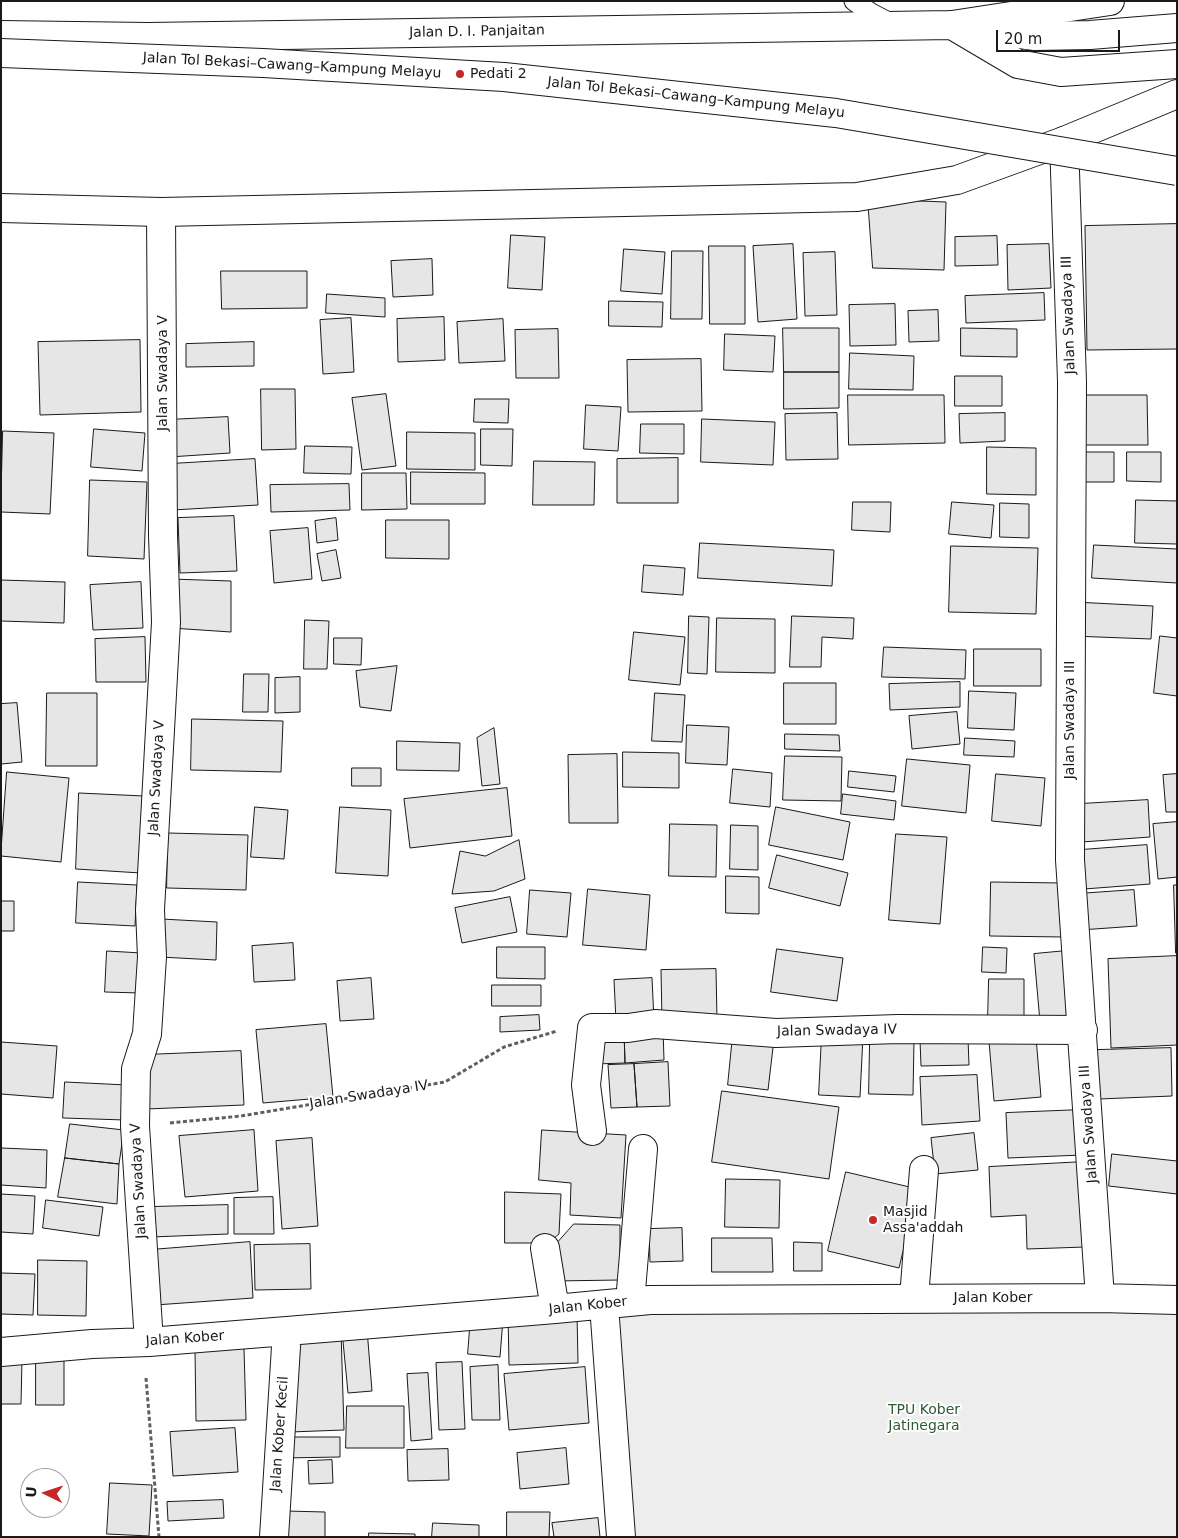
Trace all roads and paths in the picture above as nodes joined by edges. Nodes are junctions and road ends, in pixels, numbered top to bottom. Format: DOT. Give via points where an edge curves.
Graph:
graph roads {
  1 [pos="854,1"];
  2 [pos="1110,1"];
  3 [pos="893,25"];
  4 [pos="952,25"];
  5 [pos="1177,28"];
  6 [pos="1,35"];
  7 [pos="1,53"];
  8 [pos="1177,64"];
  9 [pos="1177,94"];
  10 [pos="1064,141"];
  11 [pos="1177,171"];
  12 [pos="1,208"];
  13 [pos="162,212"];
  14 [pos="592,1028"];
  15 [pos="1083,1030"];
  16 [pos="135,1126"];
  17 [pos="592,1131"];
  18 [pos="643,1149"];
  19 [pos="924,1170"];
  20 [pos="545,1248"];
  21 [pos="914,1298"];
  22 [pos="1100,1298"];
  23 [pos="1177,1300"];
  24 [pos="617,1303"];
  25 [pos="555,1309"];
  26 [pos="286,1332"];
  27 [pos="149,1342"];
  28 [pos="1,1352"];
  29 [pos="159,1537"];
  30 [pos="274,1537"];
  31 [pos="620,1537"];
  1 -- 3 [label="lane"];
  2 -- 4 [label="main road, Jalan D. I. Panjaitan"];
  3 -- 4 [label="main road, Jalan D. I. Panjaitan"];
  3 -- 6 [label="main road, Jalan D. I. Panjaitan" via="148,37"];
  4 -- 5 [label="main road" via="1035,36"];
  4 -- 8 [label="main road" via="1018,64 1061,72"];
  7 -- 11 [label="main road, Jalan Tol Bekasi–Cawang–Kampung Melayu, bridge" via="504,77 836,112"];
  9 -- 10 [label="main road"];
  10 -- 13 [label="main road" via="957,180 857,197"];
  10 -- 15 [label="main road, Jalan Swadaya III" via="1072,382 1070,860"];
  12 -- 13 [label="main road"];
  13 -- 16 [label="main road, Jalan Swadaya V" via="166,622 150,910 152,957 147,1034 136,1069"];
  14 -- 15 [label="main road, Jalan Swadaya IV" via="655,1024 776,1033 898,1029"];
  14 -- 16 [label="path, Jalan Swadaya IV" via="558,1031 504,1047 444,1082 241,1116"];
  14 -- 17 [label="main road" via="586,1085"];
  15 -- 22 [label="main road, Jalan Swadaya III"];
  16 -- 27 [label="main road, Jalan Swadaya V"];
  18 -- 24 [label="main road"];
  19 -- 21 [label="main road"];
  20 -- 25 [label="main road"];
  21 -- 22 [label="main road, Jalan Kober"];
  21 -- 24 [label="main road, Jalan Kober"];
  22 -- 23 [label="main road, Jalan Kober"];
  24 -- 25 [label="main road, Jalan Kober"];
  24 -- 31 [label="main road"];
  25 -- 26 [label="main road, Jalan Kober"];
  26 -- 27 [label="main road, Jalan Kober"];
  26 -- 30 [label="main road, Jalan Kober Kecil"];
  27 -- 28 [label="main road, Jalan Kober"];
  27 -- 29 [label="path" via="146,1384"];
}
